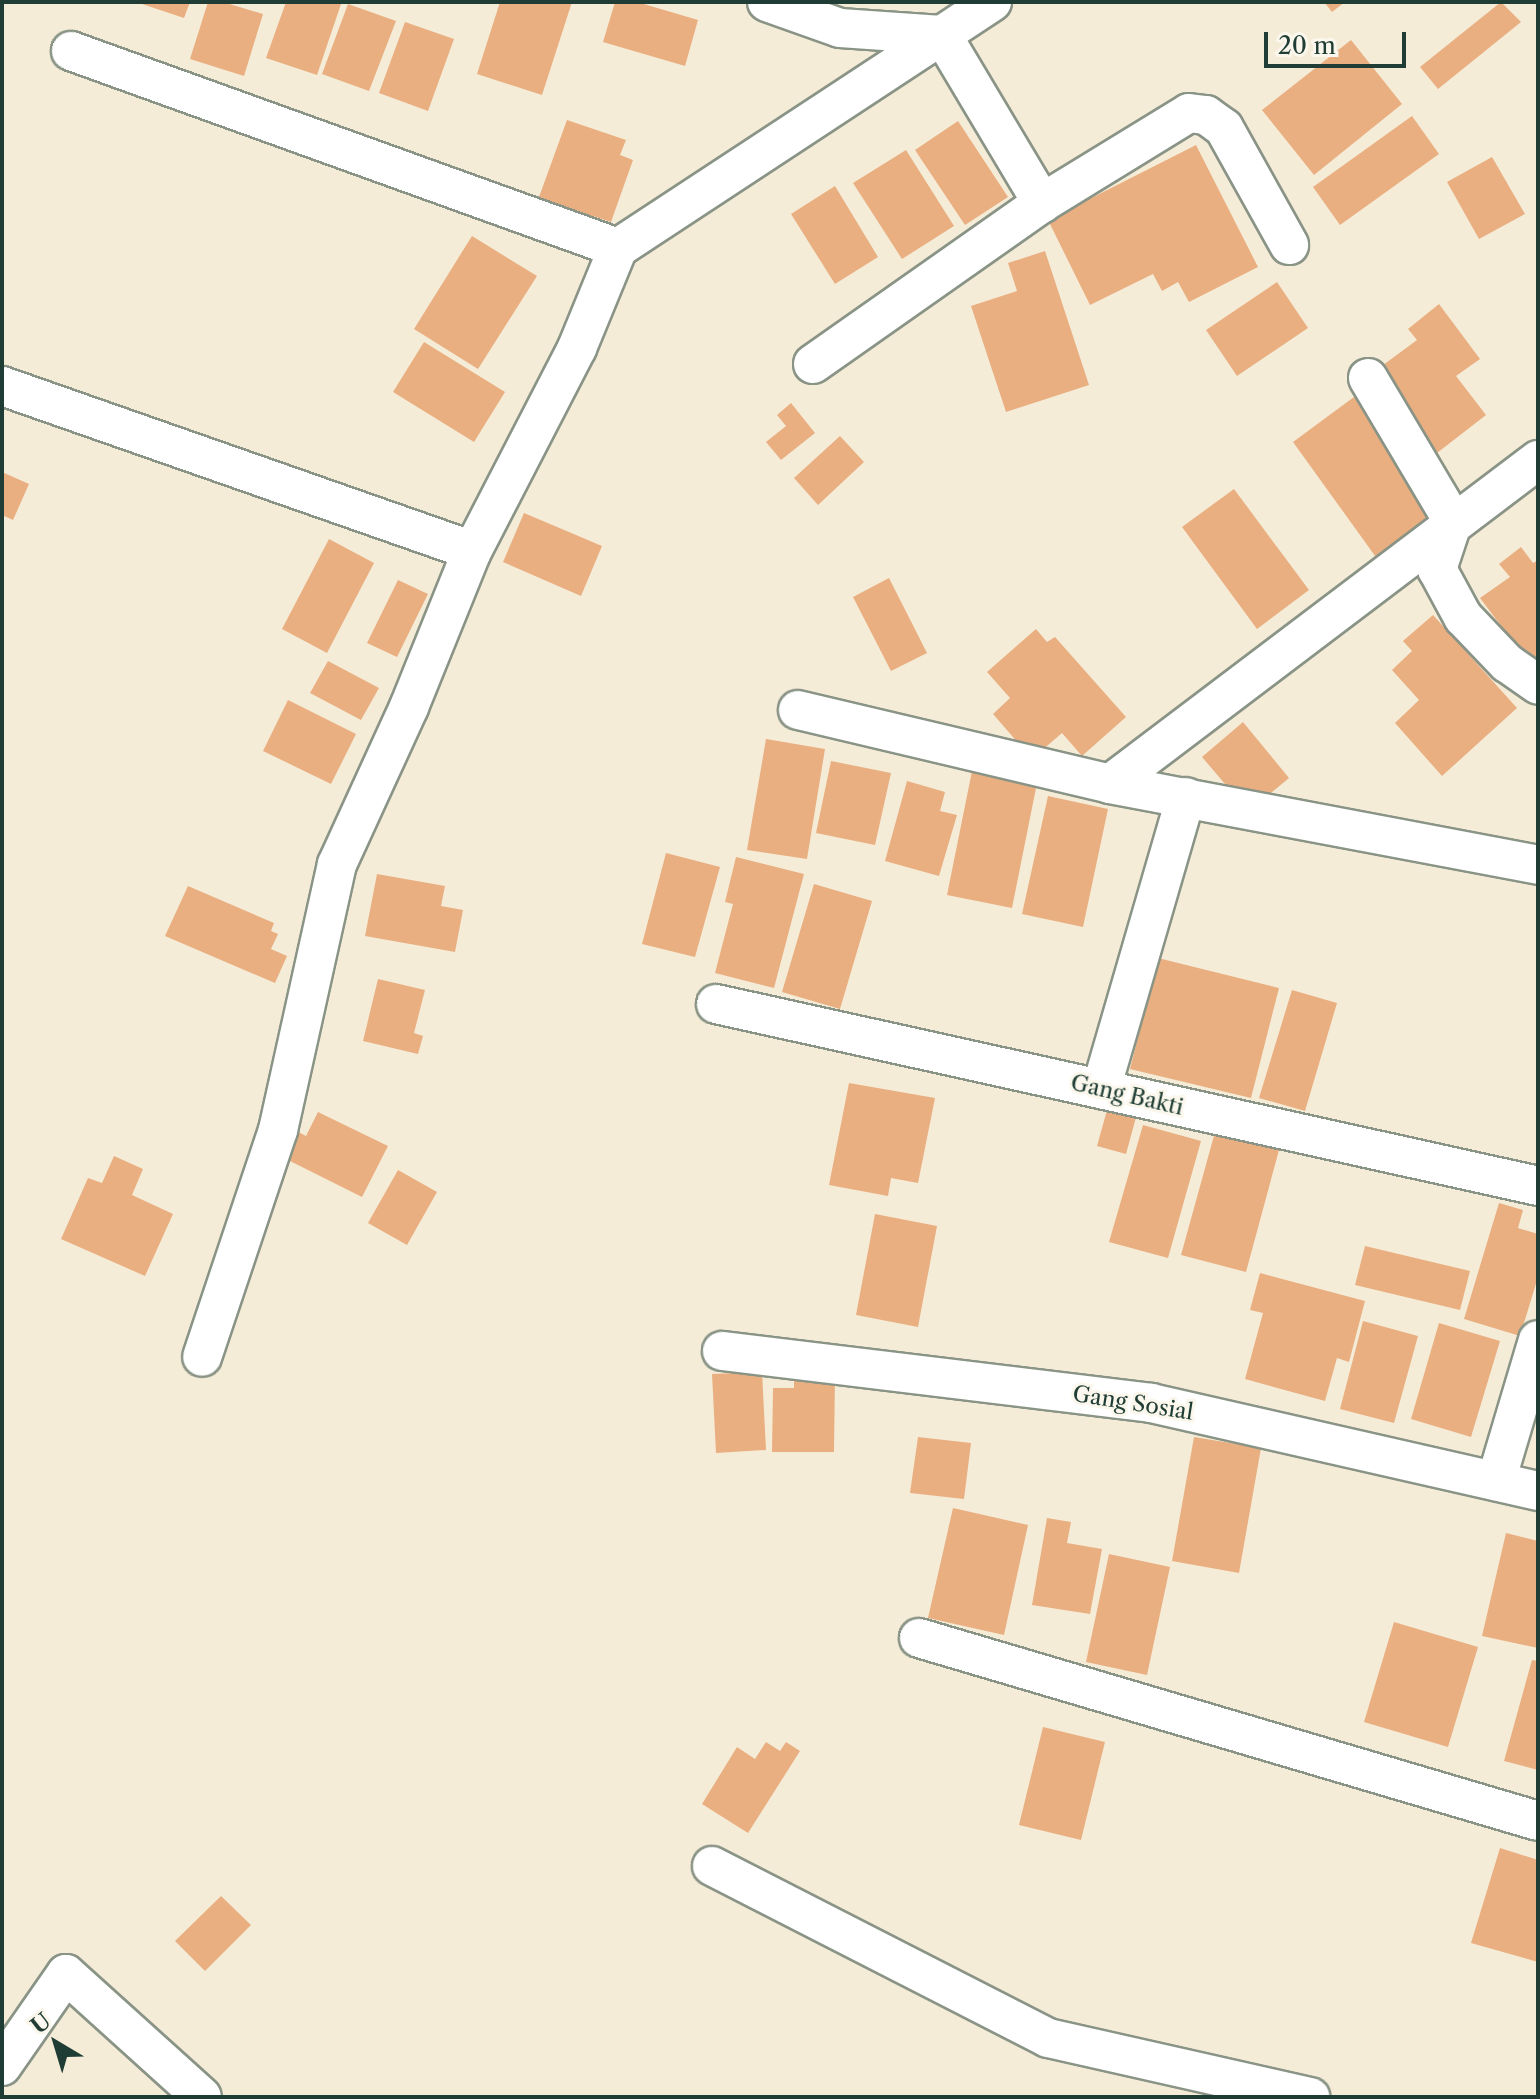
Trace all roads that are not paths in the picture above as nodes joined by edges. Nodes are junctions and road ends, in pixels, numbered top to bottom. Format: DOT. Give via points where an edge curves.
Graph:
graph roads {
  1 [pos="767,2"];
  2 [pos="992,2"];
  3 [pos="942,35"];
  4 [pos="71,51"];
  5 [pos="1042,203"];
  6 [pos="1289,245"];
  7 [pos="618,248"];
  8 [pos="813,364"];
  9 [pos="1368,378"];
  10 [pos="2,386"];
  11 [pos="1538,460"];
  12 [pos="1453,521"];
  13 [pos="472,551"];
  14 [pos="1538,685"];
  15 [pos="798,710"];
  16 [pos="1110,784"];
  17 [pos="1186,797"];
  18 [pos="1538,865"];
  19 [pos="716,1004"];
  20 [pos="1101,1089"];
  21 [pos="1538,1186"];
  22 [pos="1538,1340"];
  23 [pos="722,1351"];
  24 [pos="202,1357"];
  25 [pos="1496,1481"];
  26 [pos="1538,1491"];
  27 [pos="919,1638"];
  28 [pos="1538,1821"];
  29 [pos="712,1866"];
  30 [pos="2,2066"];
  31 [pos="202,2097"];
  32 [pos="1310,2097"];
  1 -- 3 [label="street" via="840,28"];
  2 -- 3 [label="street"];
  3 -- 5 [label="street"];
  3 -- 7 [label="street"];
  4 -- 7 [label="street"];
  5 -- 6 [label="street" via="1189,113 1206,115 1224,128"];
  5 -- 8 [label="street"];
  7 -- 13 [label="street" via="577,348"];
  9 -- 12 [label="street"];
  10 -- 13 [label="street"];
  11 -- 12 [label="street"];
  12 -- 14 [label="street" via="1437,569 1463,617 1507,663"];
  12 -- 16 [label="street"];
  13 -- 24 [label="street" via="337,864 278,1130"];
  15 -- 16 [label="street"];
  16 -- 17 [label="street"];
  17 -- 18 [label="street"];
  17 -- 20 [label="street"];
  19 -- 20 [label="street, Gang Bakti"];
  20 -- 21 [label="street, Gang Bakti"];
  22 -- 25 [label="street"];
  23 -- 25 [label="street, Gang Sosial" via="1151,1403"];
  25 -- 26 [label="street, Gang Sosial"];
  27 -- 28 [label="street"];
  29 -- 32 [label="street" via="1048,2038"];
  30 -- 31 [label="street" via="66,1974"];
}
